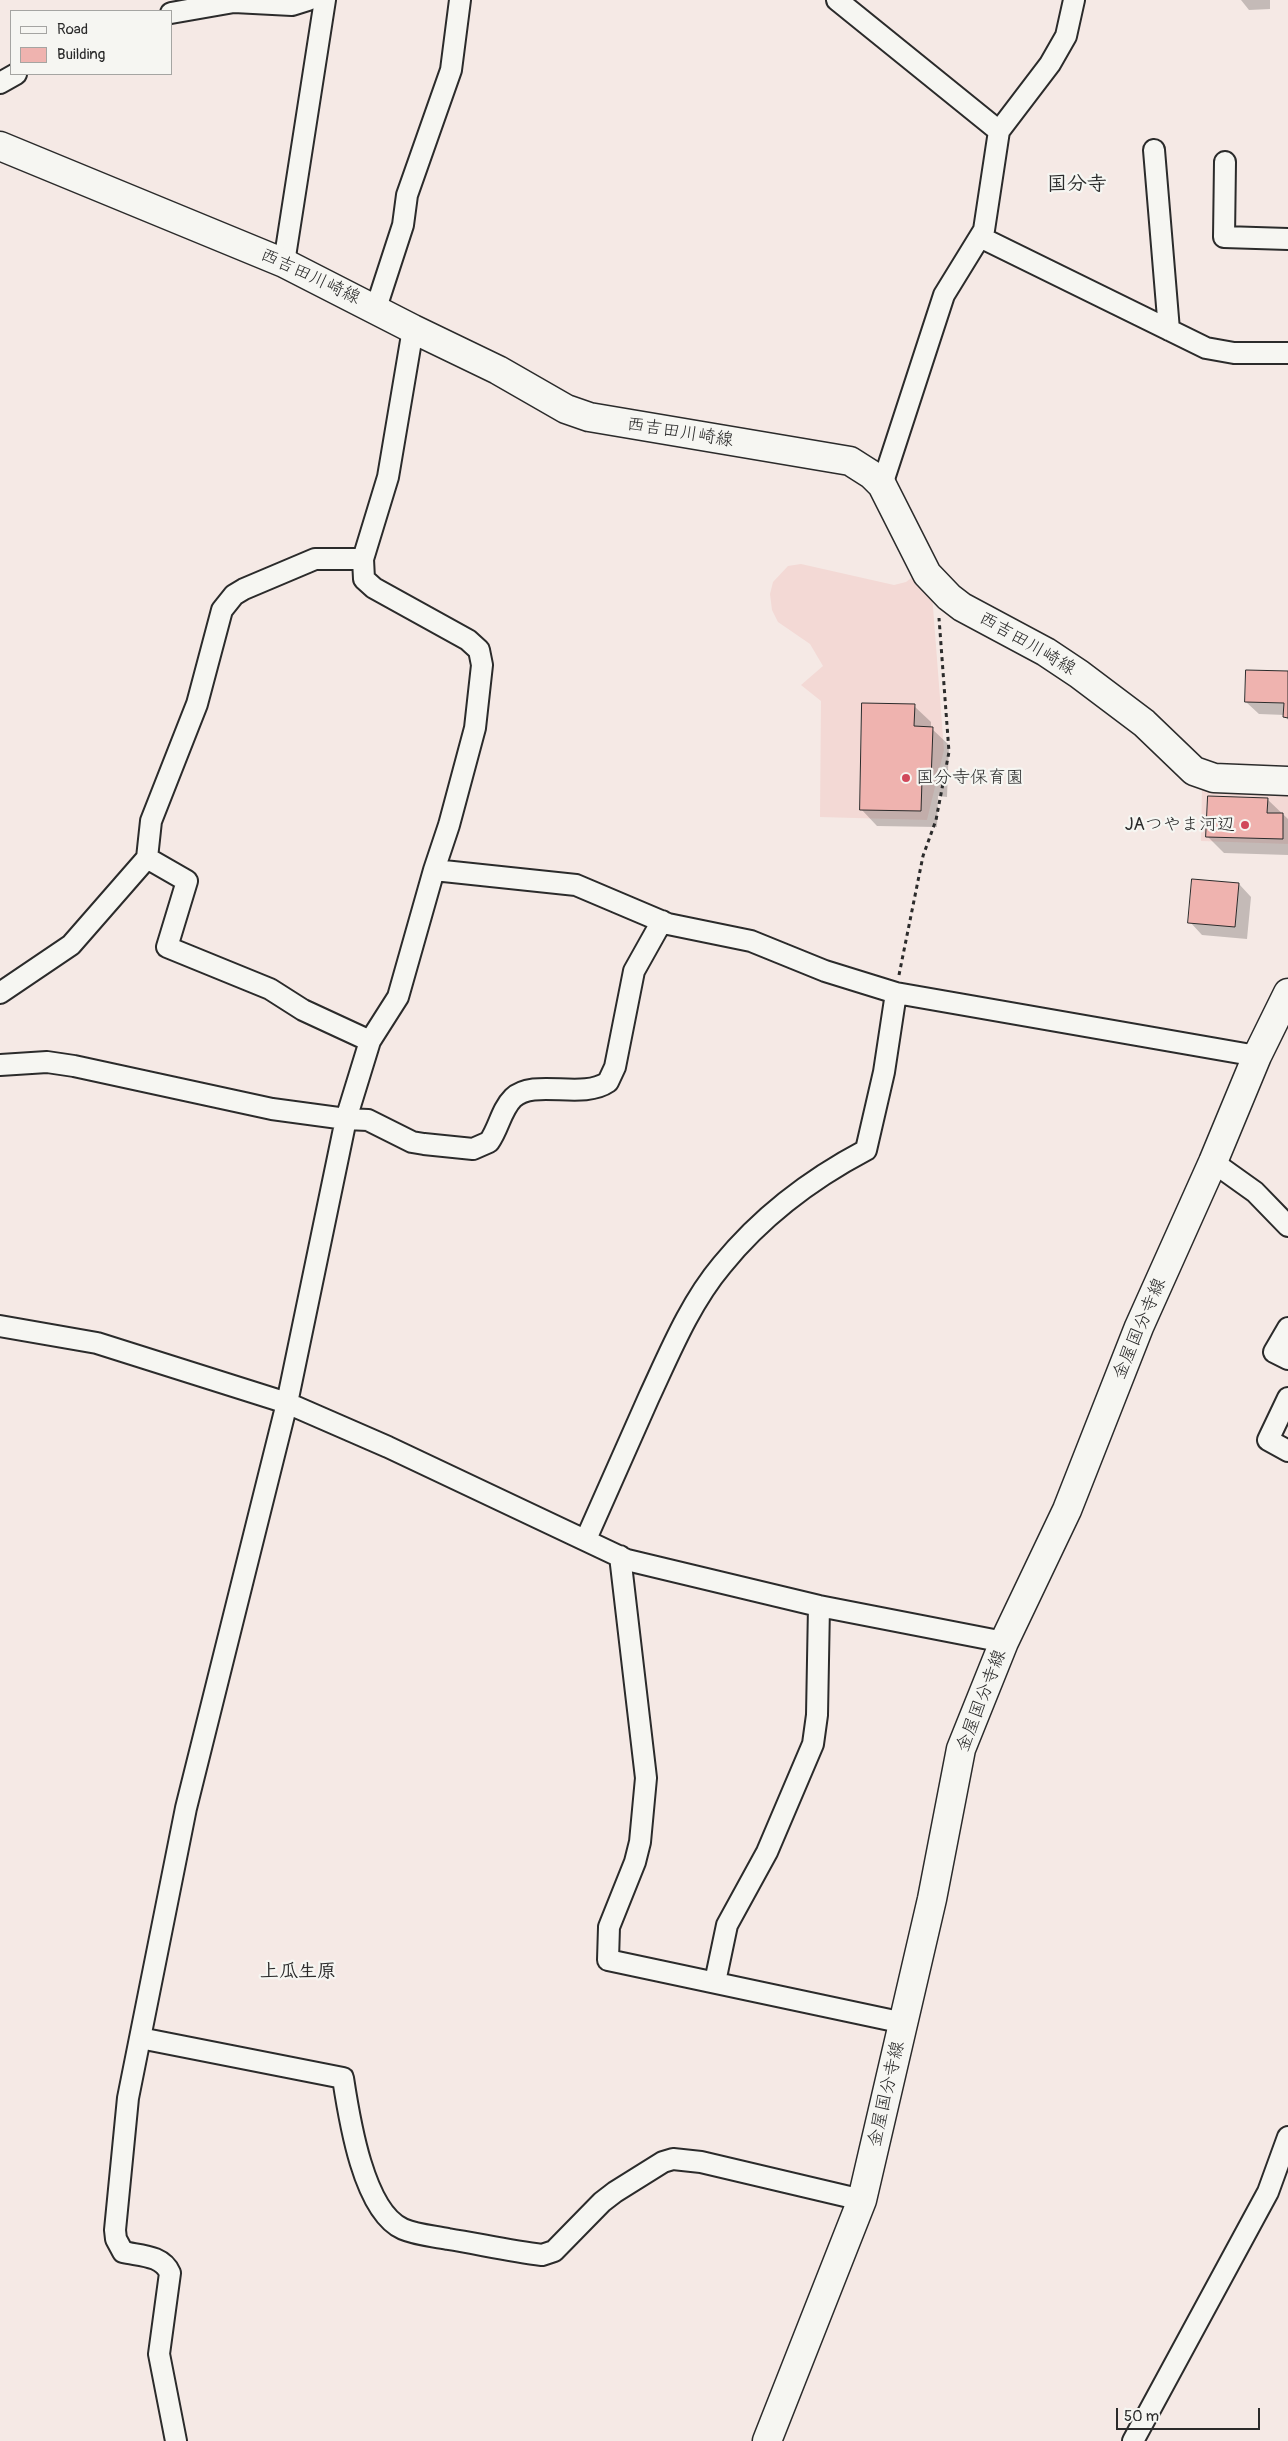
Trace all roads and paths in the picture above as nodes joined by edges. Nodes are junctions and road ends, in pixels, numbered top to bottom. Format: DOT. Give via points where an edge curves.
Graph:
graph roads {
  1 [pos="308,0"];
  2 [pos="325,0"];
  3 [pos="460,0"];
  4 [pos="1074,0"];
  5 [pos="847,3"];
  6 [pos="172,14"];
  7 [pos="14,75"];
  8 [pos="0,83"];
  9 [pos="999,130"];
  10 [pos="0,146"];
  11 [pos="1154,150"];
  12 [pos="1225,162"];
  13 [pos="980,237"];
  14 [pos="1288,239"];
  15 [pos="284,263"];
  16 [pos="376,308"];
  17 [pos="414,330"];
  18 [pos="1169,330"];
  19 [pos="1288,353"];
  20 [pos="882,486"];
  21 [pos="363,559"];
  22 [pos="937,585"];
  23 [pos="1288,781"];
  24 [pos="147,858"];
  25 [pos="434,870"];
  26 [pos="662,921"];
  27 [pos="0,993"];
  28 [pos="896,993"];
  29 [pos="1288,993"];
  30 [pos="370,1041"];
  31 [pos="1257,1056"];
  32 [pos="0,1065"];
  33 [pos="346,1119"];
  34 [pos="1213,1162"];
  35 [pos="1288,1226"];
  36 [pos="0,1326"];
  37 [pos="1288,1328"];
  38 [pos="1288,1359"];
  39 [pos="1288,1398"];
  40 [pos="287,1403"];
  41 [pos="1288,1451"];
  42 [pos="586,1539"];
  43 [pos="620,1556"];
  44 [pos="819,1606"];
  45 [pos="1004,1642"];
  46 [pos="715,1982"];
  47 [pos="904,2023"];
  48 [pos="140,2038"];
  49 [pos="1288,2137"];
  50 [pos="862,2200"];
  51 [pos="769,2440"];
  52 [pos="176,2441"];
  53 [pos="1133,2441"];
  1 -- 6 [label="street" via="292,5 234,2"];
  2 -- 15 [label="street"];
  3 -- 16 [label="street" via="451,70 408,195 403,225"];
  4 -- 9 [label="street" via="1066,36 1050,64"];
  5 -- 9 [label="street"];
  7 -- 8 [label="street"];
  9 -- 13 [label="street" via="984,230"];
  10 -- 15 [label="main road, 西吉田川崎線"];
  11 -- 18 [label="street"];
  12 -- 14 [label="street" via="1224,237"];
  13 -- 18 [label="street"];
  13 -- 20 [label="street" via="944,295"];
  15 -- 16 [label="main road, 西吉田川崎線"];
  16 -- 17 [label="main road, 西吉田川崎線"];
  17 -- 20 [label="main road, 西吉田川崎線" via="589,418 843,459 861,466"];
  17 -- 21 [label="street" via="388,477"];
  18 -- 19 [label="street" via="1218,351"];
  20 -- 22 [label="main road, 西吉田川崎線" via="911,545"];
  21 -- 24 [label="street" via="315,559 244,589 234,595 222,610 197,704 151,821"];
  21 -- 25 [label="street" via="364,579 374,588 468,640 479,650 482,665 475,728"];
  22 -- 23 [label="main road, 西吉田川崎線" via="962,607 1046,652 1078,674 1144,724 1194,771 1214,778"];
  22 -- 28 [label="path" via="949,752 936,820 923,856"];
  24 -- 27 [label="street" via="71,945"];
  24 -- 30 [label="street" via="187,881 167,948 270,989 303,1010"];
  25 -- 26 [label="street" via="576,885"];
  25 -- 30 [label="street" via="398,997"];
  26 -- 28 [label="street" via="751,941 825,971"];
  26 -- 33 [label="street" via="634,971 615,1067 602,1086 579,1090 523,1091 506,1107 489,1142 473,1149 412,1142 368,1120"];
  28 -- 31 [label="street"];
  28 -- 42 [label="street" via="884,1072 866,1150 803,1188 749,1234 720,1266 672,1347"];
  29 -- 31 [label="main road, 金屋国分寺線"];
  30 -- 33 [label="street"];
  31 -- 34 [label="main road, 金屋国分寺線"];
  32 -- 33 [label="street" via="65,1064 272,1109"];
  33 -- 40 [label="street"];
  34 -- 35 [label="street" via="1255,1192"];
  34 -- 45 [label="main road, 金屋国分寺線" via="1139,1327 1067,1510"];
  36 -- 40 [label="street" via="97,1343"];
  37 -- 38 [label="street" via="1274,1352"];
  39 -- 41 [label="street" via="1268,1440"];
  40 -- 42 [label="street"];
  40 -- 48 [label="street" via="186,1808"];
  42 -- 43 [label="street"];
  43 -- 44 [label="street"];
  43 -- 46 [label="street" via="646,1797 635,1862 609,1927 608,1960"];
  44 -- 45 [label="street"];
  44 -- 46 [label="street" via="817,1715 809,1758 767,1852 727,1925"];
  45 -- 47 [label="main road, 金屋国分寺線" via="962,1749"];
  46 -- 47 [label="street"];
  47 -- 50 [label="main road, 金屋国分寺線"];
  48 -- 50 [label="street" via="343,2078 352,2132 364,2172 380,2206 403,2229 423,2234 542,2255 554,2251 602,2202 662,2162 673,2159 701,2162"];
  48 -- 52 [label="street" via="128,2098 114,2230 123,2252 159,2260 170,2273 160,2354"];
  49 -- 53 [label="street" via="1268,2192"];
  50 -- 51 [label="main road, 金屋国分寺線"];
}
